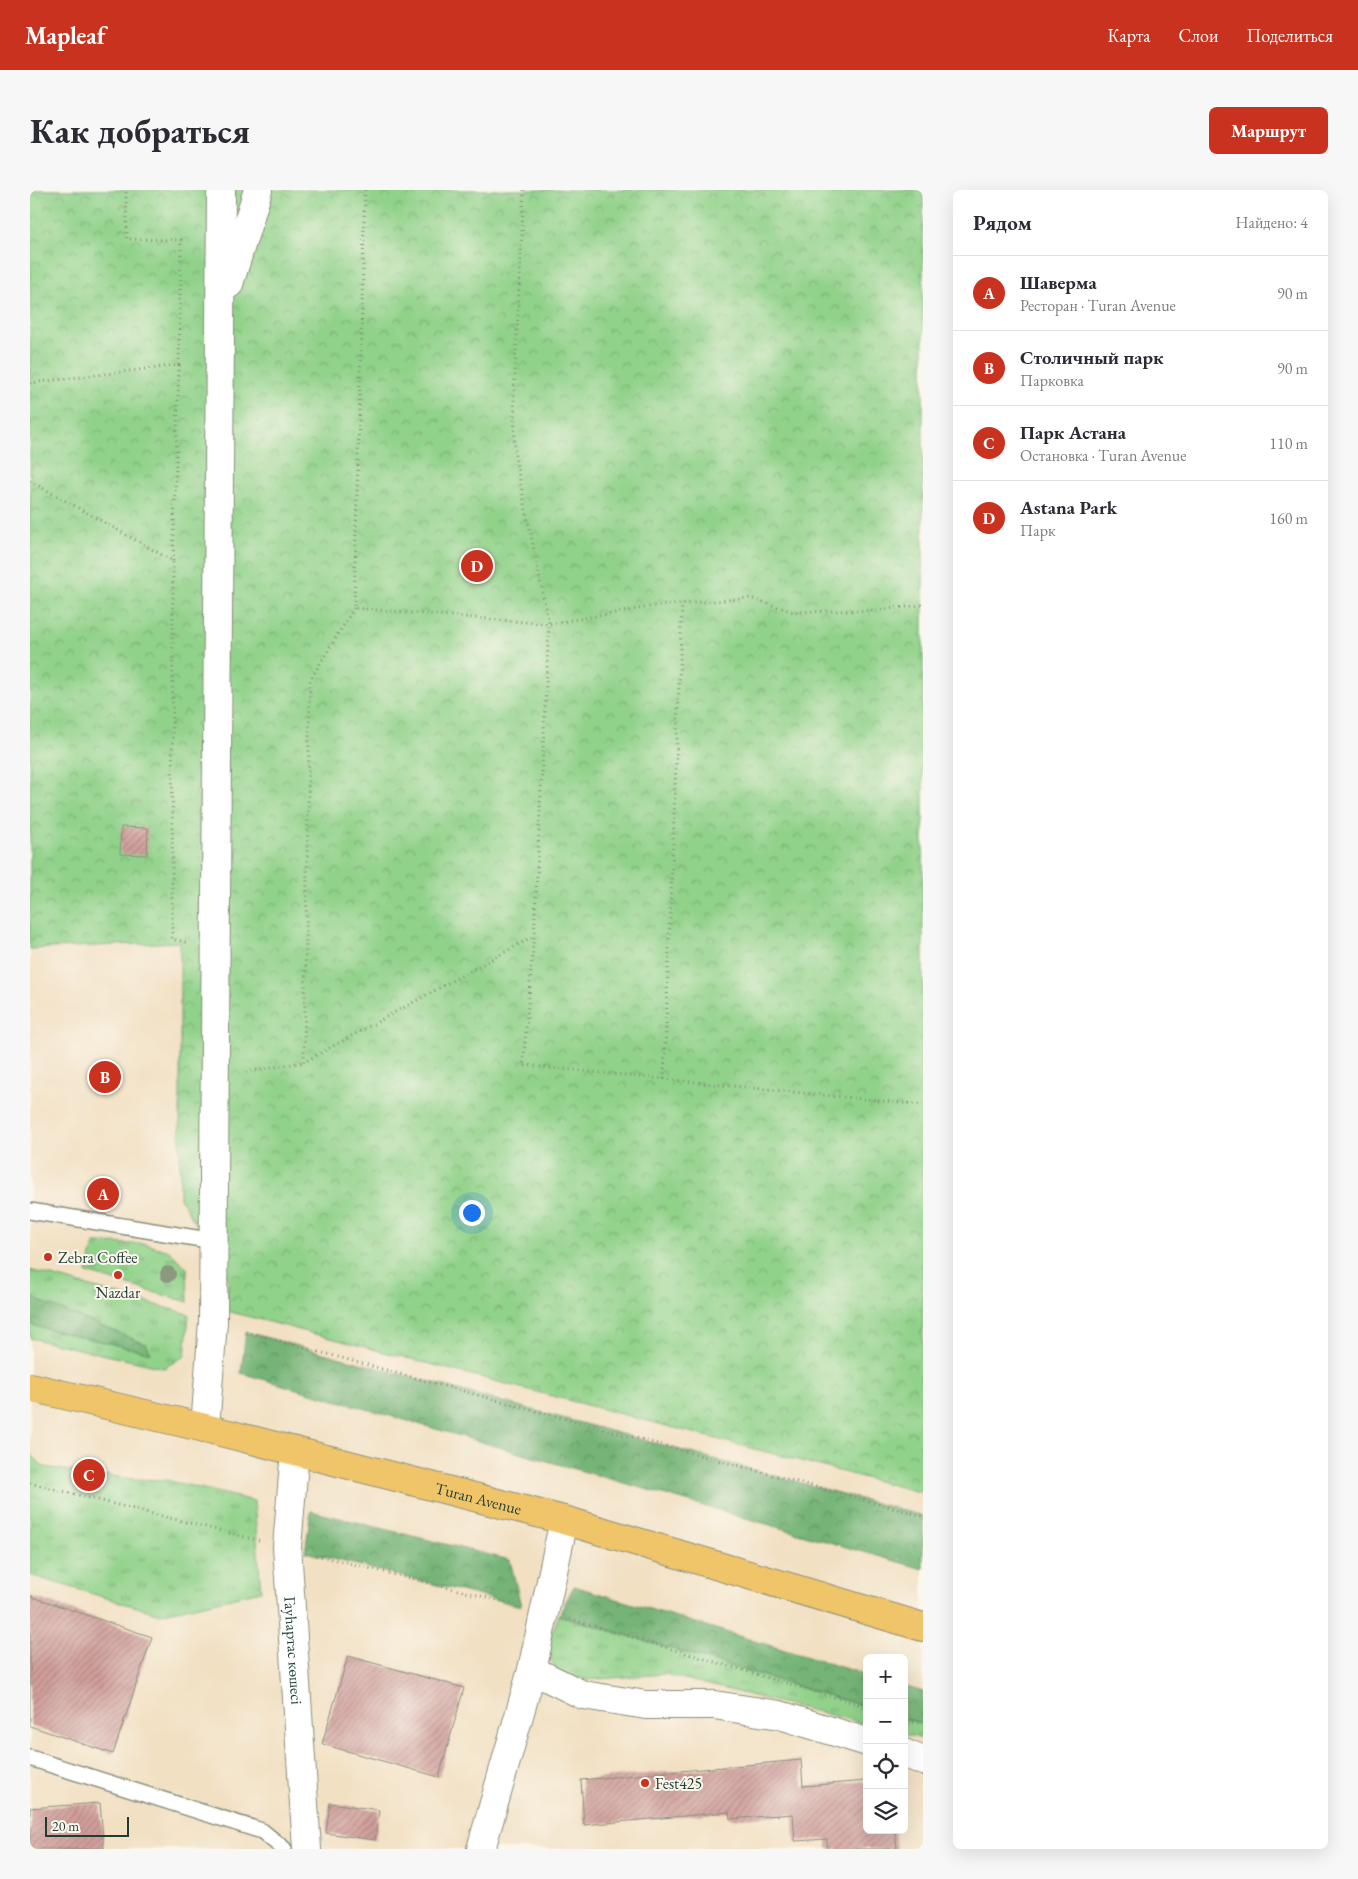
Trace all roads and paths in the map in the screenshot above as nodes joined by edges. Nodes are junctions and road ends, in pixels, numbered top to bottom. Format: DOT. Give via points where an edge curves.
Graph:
graph roads {
  1 [pos="126,190"];
  2 [pos="222,190"];
  3 [pos="258,190"];
  4 [pos="365,190"];
  5 [pos="524,190"];
  6 [pos="220,309"];
  7 [pos="179,365"];
  8 [pos="30,383"];
  9 [pos="30,481"];
  10 [pos="173,561"];
  11 [pos="682,604"];
  12 [pos="923,605"];
  13 [pos="354,608"];
  14 [pos="549,624"];
  15 [pos="534,936"];
  16 [pos="197,945"];
  17 [pos="304,1062"];
  18 [pos="246,1072"];
  19 [pos="664,1079"];
  20 [pos="923,1105"];
  21 [pos="30,1211"];
  22 [pos="214,1240"];
  23 [pos="246,1332"];
  24 [pos="30,1387"];
  25 [pos="205,1428"];
  26 [pos="295,1451"];
  27 [pos="30,1484"];
  28 [pos="923,1516"];
  29 [pos="564,1520"];
  30 [pos="258,1540"];
  31 [pos="923,1627"];
  32 [pos="532,1670"];
  33 [pos="908,1719"];
  34 [pos="923,1724"];
  35 [pos="863,1741"];
  36 [pos="908,1755"];
  37 [pos="30,1758"];
  38 [pos="923,1761"];
  39 [pos="284,1849"];
  40 [pos="307,1849"];
  41 [pos="481,1849"];
  1 -- 7 [label="path" via="127,240 180,240"];
  2 -- 6 [label="street"];
  3 -- 6 [label="street"];
  4 -- 13 [label="path"];
  5 -- 14 [label="path" via="514,394 515,456"];
  6 -- 22 [label="street"];
  7 -- 8 [label="path"];
  7 -- 10 [label="path"];
  9 -- 10 [label="path"];
  10 -- 16 [label="path" via="172,939"];
  11 -- 12 [label="path" via="750,598 794,612 879,610"];
  11 -- 14 [label="path"];
  11 -- 19 [label="path"];
  13 -- 14 [label="path"];
  13 -- 17 [label="path" via="310,680"];
  14 -- 15 [label="path"];
  15 -- 17 [label="path"];
  15 -- 19 [label="path" via="523,1065"];
  17 -- 18 [label="path"];
  19 -- 20 [label="path"];
  21 -- 22 [label="lane"];
  22 -- 25 [label="street" via="213,1322"];
  23 -- 28 [label="path"];
  24 -- 25 [label="main road, Turan Avenue"];
  25 -- 26 [label="main road, Turan Avenue"];
  26 -- 29 [label="main road, Turan Avenue"];
  26 -- 40 [label="street, Гауhартас көшесі" via="287,1548"];
  27 -- 30 [label="path"];
  29 -- 31 [label="main road, Turan Avenue"];
  29 -- 32 [label="street"];
  32 -- 35 [label="street" via="583,1695 646,1705 714,1705 780,1714"];
  32 -- 41 [label="street"];
  33 -- 34 [label="path"];
  36 -- 38 [label="street"];
  37 -- 39 [label="lane" via="262,1831"];
}
